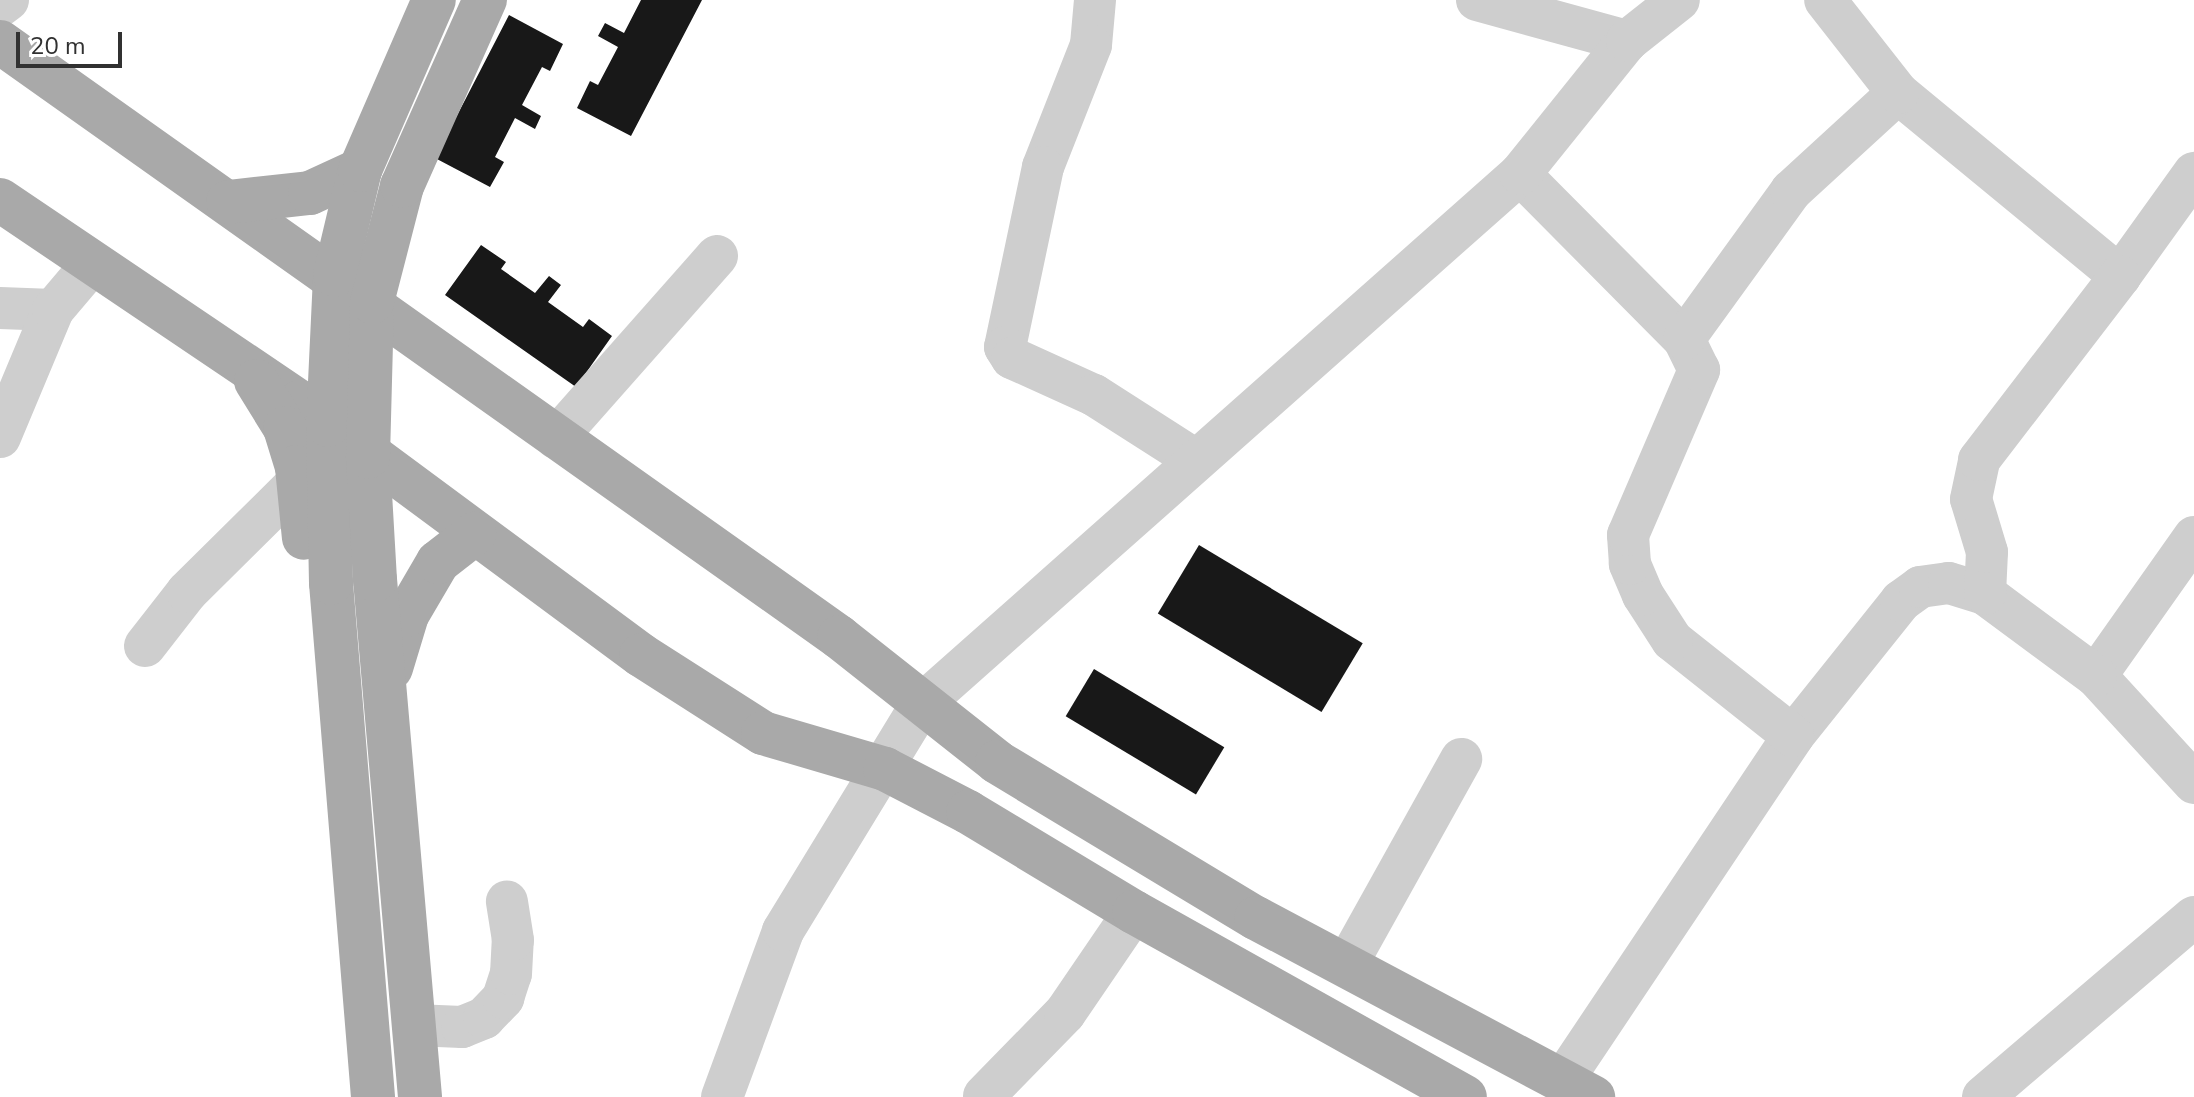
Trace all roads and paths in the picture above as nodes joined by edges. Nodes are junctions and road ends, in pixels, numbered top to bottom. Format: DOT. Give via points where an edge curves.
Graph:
graph roads {
  1 [pos="8,0"];
  2 [pos="434,0"];
  3 [pos="485,0"];
  4 [pos="1095,0"];
  5 [pos="1477,0"];
  6 [pos="1679,0"];
  7 [pos="1825,0"];
  8 [pos="0,6"];
  9 [pos="1627,41"];
  10 [pos="0,42"];
  11 [pos="1898,93"];
  12 [pos="360,170"];
  13 [pos="2194,173"];
  14 [pos="1520,174"];
  15 [pos="0,200"];
  16 [pos="228,202"];
  17 [pos="391,221"];
  18 [pos="717,256"];
  19 [pos="92,264"];
  20 [pos="335,275"];
  21 [pos="2120,276"];
  22 [pos="372,302"];
  23 [pos="0,308"];
  24 [pos="53,310"];
  25 [pos="1684,339"];
  26 [pos="451,360"];
  27 [pos="245,365"];
  28 [pos="328,425"];
  29 [pos="0,437"];
  30 [pos="556,438"];
  31 [pos="368,457"];
  32 [pos="1194,459"];
  33 [pos="298,482"];
  34 [pos="474,534"];
  35 [pos="2194,537"];
  36 [pos="1985,594"];
  37 [pos="145,646"];
  38 [pos="2096,676"];
  39 [pos="387,682"];
  40 [pos="339,686"];
  41 [pos="921,705"];
  42 [pos="1793,736"];
  43 [pos="1461,759"];
  44 [pos="885,769"];
  45 [pos="2194,783"];
  46 [pos="507,901"];
  47 [pos="1134,912"];
  48 [pos="2194,917"];
  49 [pos="1346,966"];
  50 [pos="414,1025"];
  51 [pos="1578,1088"];
  52 [pos="984,1096"];
  53 [pos="373,1097"];
  54 [pos="420,1097"];
  55 [pos="722,1097"];
  56 [pos="1465,1097"];
  57 [pos="1983,1097"];
  1 -- 8 [label="street"];
  2 -- 12 [label="main road"];
  3 -- 17 [label="main road"];
  4 -- 32 [label="street" via="1091,45 1043,167 1005,347 1012,358 1094,395"];
  5 -- 9 [label="street"];
  6 -- 9 [label="street"];
  7 -- 11 [label="street"];
  9 -- 14 [label="street"];
  10 -- 16 [label="main road"];
  11 -- 21 [label="street"];
  11 -- 25 [label="street" via="1791,191"];
  12 -- 16 [label="main road" via="310,193"];
  12 -- 20 [label="main road"];
  13 -- 21 [label="street"];
  14 -- 25 [label="street"];
  14 -- 32 [label="street"];
  15 -- 19 [label="main road"];
  16 -- 20 [label="main road"];
  17 -- 22 [label="main road"];
  17 -- 26 [label="main road" via="402,276"];
  18 -- 30 [label="street"];
  19 -- 24 [label="street"];
  19 -- 27 [label="main road"];
  20 -- 22 [label="main road"];
  20 -- 28 [label="main road"];
  21 -- 36 [label="street" via="1979,460 1971,499 1987,552"];
  22 -- 26 [label="main road"];
  22 -- 31 [label="main road"];
  23 -- 24 [label="street"];
  24 -- 29 [label="street"];
  25 -- 42 [label="street" via="1699,370 1640,500 1628,535 1630,564 1672,640"];
  26 -- 30 [label="main road"];
  27 -- 28 [label="main road"];
  27 -- 33 [label="main road" via="285,428"];
  28 -- 31 [label="main road"];
  28 -- 40 [label="main road"];
  30 -- 41 [label="main road" via="839,637"];
  31 -- 34 [label="main road"];
  31 -- 39 [label="main road"];
  32 -- 41 [label="street"];
  33 -- 37 [label="street" via="187,592"];
  33 -- 40 [label="main road" via="313,625"];
  34 -- 39 [label="main road" via="438,562 407,615"];
  34 -- 44 [label="main road" via="641,655 763,733"];
  35 -- 38 [label="street"];
  36 -- 38 [label="street"];
  36 -- 42 [label="street" via="1949,583 1920,587 1901,601"];
  38 -- 45 [label="street"];
  39 -- 50 [label="main road" via="404,949"];
  40 -- 53 [label="main road"];
  41 -- 44 [label="street"];
  41 -- 49 [label="main road" via="997,762"];
  42 -- 51 [label="street"];
  43 -- 49 [label="street"];
  44 -- 47 [label="main road" via="968,812"];
  44 -- 55 [label="street" via="783,931"];
  46 -- 50 [label="street" via="513,940 503,998 484,1018 462,1027"];
  47 -- 52 [label="street" via="1065,1013"];
  47 -- 56 [label="main road"];
  48 -- 57 [label="street"];
  49 -- 51 [label="main road"];
  50 -- 54 [label="main road"];
}
